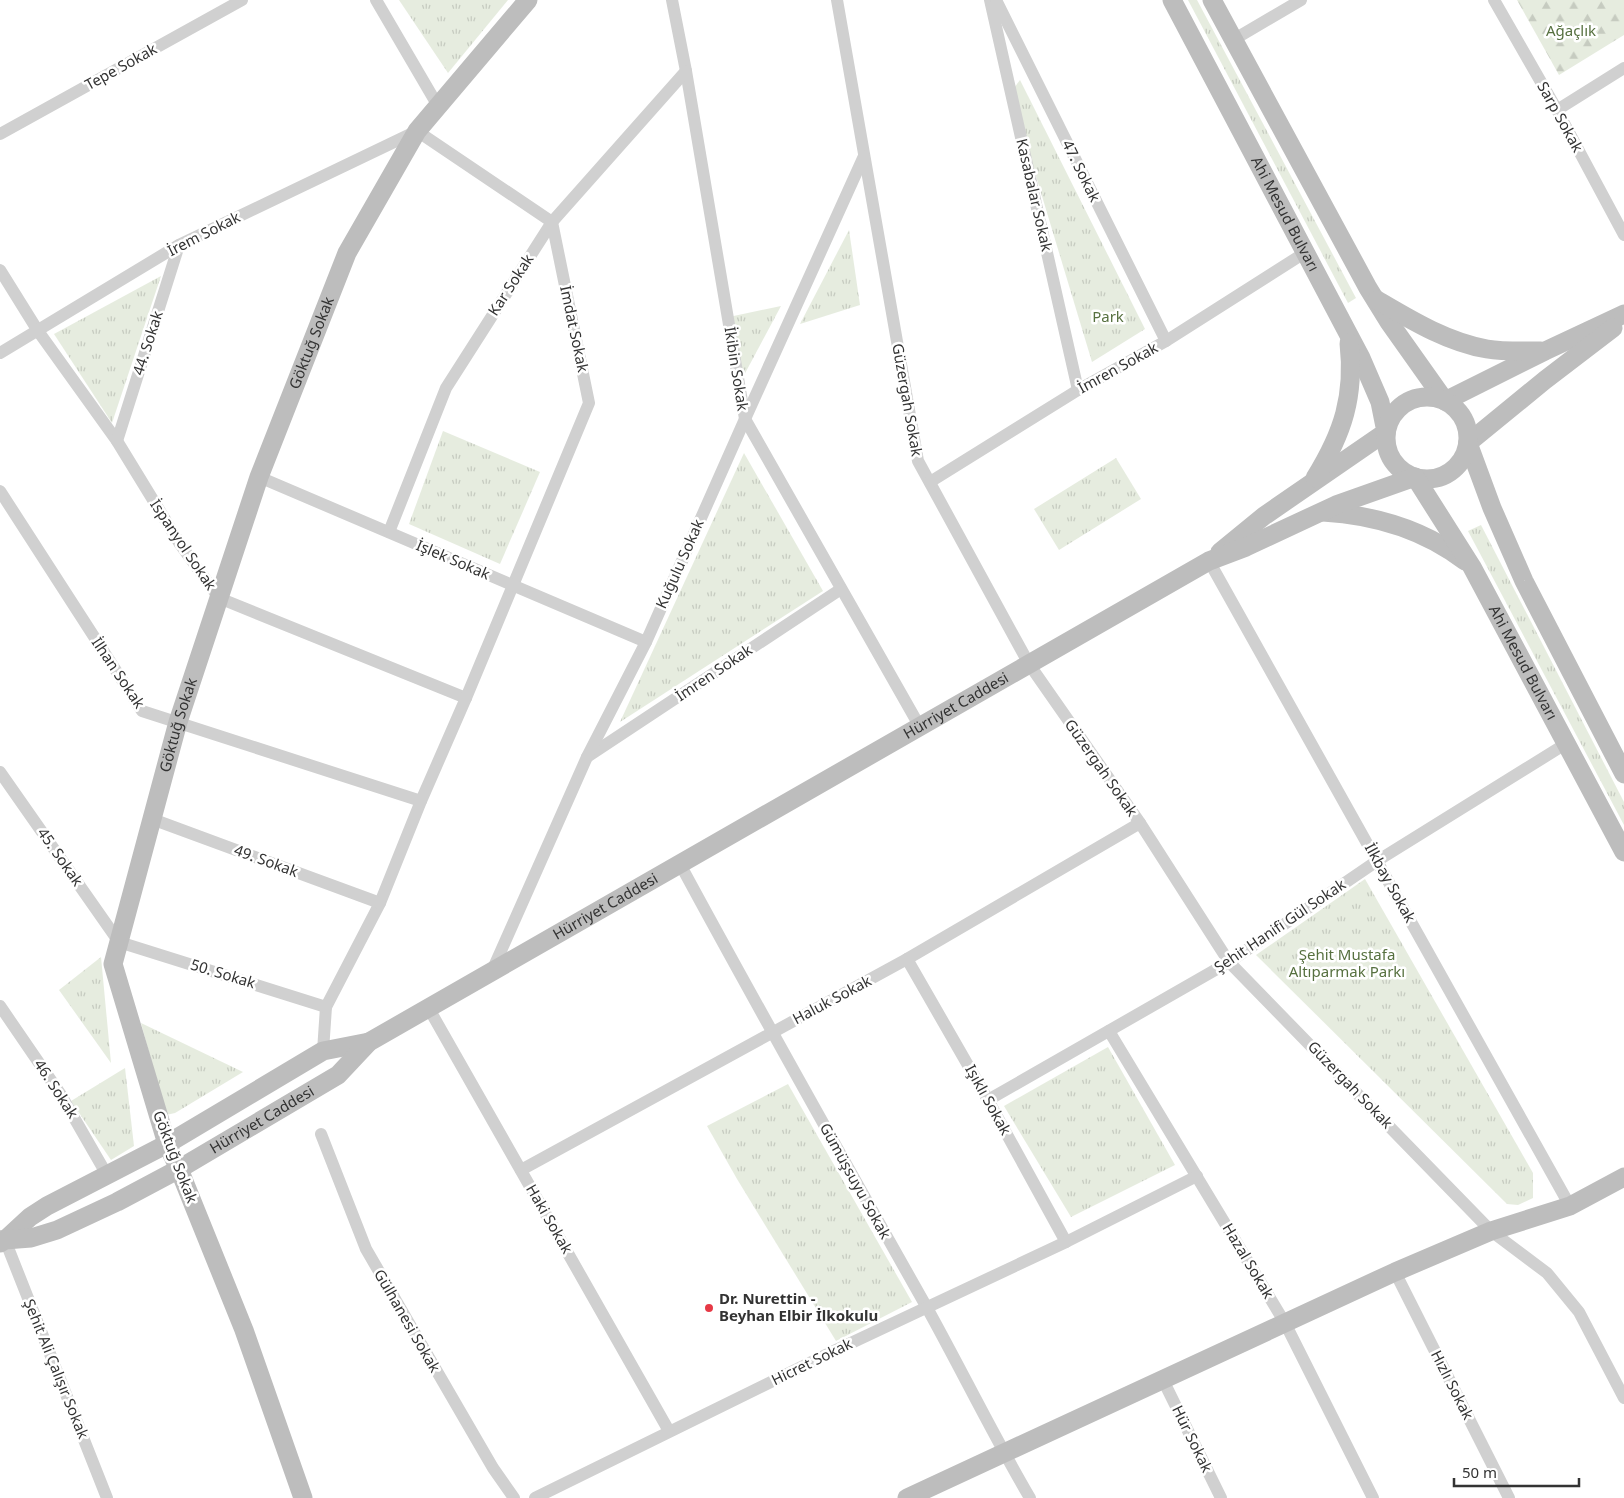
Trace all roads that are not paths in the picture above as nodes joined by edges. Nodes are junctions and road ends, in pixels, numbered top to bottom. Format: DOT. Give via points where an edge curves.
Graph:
graph roads {
  1 [pos="242,0"];
  2 [pos="376,0"];
  3 [pos="528,0"];
  4 [pos="672,0"];
  5 [pos="837,0"];
  6 [pos="990,0"];
  7 [pos="996,0"];
  8 [pos="1172,0"];
  9 [pos="1212,0"];
  10 [pos="1301,0"];
  11 [pos="1494,0"];
  12 [pos="1233,40"];
  13 [pos="1624,68"];
  14 [pos="686,71"];
  15 [pos="438,106"];
  16 [pos="1557,110"];
  17 [pos="417,131"];
  18 [pos="0,134"];
  19 [pos="864,156"];
  20 [pos="552,222"];
  21 [pos="1624,235"];
  22 [pos="179,245"];
  23 [pos="1306,252"];
  24 [pos="0,270"];
  25 [pos="1374,299"];
  26 [pos="1624,314"];
  27 [pos="1624,319"];
  28 [pos="38,331"];
  29 [pos="1348,334"];
  30 [pos="1166,341"];
  31 [pos="1545,350"];
  32 [pos="0,353"];
  33 [pos="1078,390"];
  34 [pos="1445,401"];
  35 [pos="744,418"];
  36 [pos="1386,432"];
  37 [pos="117,441"];
  38 [pos="1468,443"];
  39 [pos="259,477"];
  40 [pos="1415,477"];
  41 [pos="930,482"];
  42 [pos="1310,485"];
  43 [pos="0,491"];
  44 [pos="1319,512"];
  45 [pos="389,532"];
  46 [pos="1209,561"];
  47 [pos="1472,567"];
  48 [pos="513,586"];
  49 [pos="841,589"];
  50 [pos="219,598"];
  51 [pos="646,642"];
  52 [pos="1029,664"];
  53 [pos="466,698"];
  54 [pos="178,722"];
  55 [pos="920,727"];
  56 [pos="1567,743"];
  57 [pos="587,757"];
  58 [pos="0,772"];
  59 [pos="1624,774"];
  60 [pos="421,801"];
  61 [pos="152,819"];
  62 [pos="1140,824"];
  63 [pos="1624,852"];
  64 [pos="1377,861"];
  65 [pos="680,864"];
  66 [pos="380,903"];
  67 [pos="119,942"];
  68 [pos="907,959"];
  69 [pos="1229,962"];
  70 [pos="492,971"];
  71 [pos="0,1006"];
  72 [pos="326,1007"];
  73 [pos="428,1008"];
  74 [pos="1109,1031"];
  75 [pos="771,1032"];
  76 [pos="369,1042"];
  77 [pos="323,1051"];
  78 [pos="988,1100"];
  79 [pos="321,1134"];
  80 [pos="167,1144"];
  81 [pos="178,1169"];
  82 [pos="521,1170"];
  83 [pos="107,1175"];
  84 [pos="1197,1176"];
  85 [pos="1624,1177"];
  86 [pos="1570,1206"];
  87 [pos="1491,1231"];
  88 [pos="2,1239"];
  89 [pos="1066,1242"];
  90 [pos="1396,1272"];
  91 [pos="927,1308"];
  92 [pos="1285,1323"];
  93 [pos="1162,1380"];
  94 [pos="1624,1398"];
  95 [pos="669,1431"];
  96 [pos="1004,1453"];
  97 [pos="107,1498"];
  98 [pos="303,1498"];
  99 [pos="514,1498"];
  100 [pos="535,1498"];
  101 [pos="907,1498"];
  102 [pos="1030,1498"];
  103 [pos="1221,1498"];
  104 [pos="1373,1498"];
  105 [pos="1509,1498"];
  1 -- 18 [label="street, Tepe Sokak"];
  2 -- 15 [label="street"];
  3 -- 15 [label="main road, Göktuğ Sokak"];
  4 -- 14 [label="street, İkibin Sokak"];
  5 -- 19 [label="street, Güzergah Sokak"];
  6 -- 33 [label="street, Kasabalar Sokak"];
  7 -- 30 [label="street, 47. Sokak"];
  8 -- 23 [label="main road, Ahi Mesud Bulvarı"];
  9 -- 12 [label="main road"];
  10 -- 12 [label="street"];
  11 -- 16 [label="street, Sarp Sokak"];
  12 -- 25 [label="main road"];
  13 -- 16 [label="street"];
  14 -- 20 [label="street, Kar Sokak"];
  14 -- 35 [label="street, İkibin Sokak"];
  15 -- 17 [label="main road, Göktuğ Sokak"];
  16 -- 21 [label="street, Sarp Sokak"];
  17 -- 20 [label="street"];
  17 -- 22 [label="street, İrem Sokak"];
  17 -- 39 [label="main road, Göktuğ Sokak" via="347,253"];
  19 -- 35 [label="street, Kuğulu Sokak"];
  19 -- 41 [label="street, Güzergah Sokak" via="918,461"];
  20 -- 45 [label="street, Kar Sokak" via="446,388"];
  20 -- 48 [label="street, İmdat Sokak" via="589,404"];
  22 -- 28 [label="street, İrem Sokak"];
  22 -- 37 [label="street, 44. Sokak"];
  23 -- 29 [label="main road, Ahi Mesud Bulvarı"];
  23 -- 30 [label="street, İmren Sokak"];
  24 -- 28 [label="street, İspanyol Sokak"];
  25 -- 31 [label="main road" via="1456,341 1486,349"];
  25 -- 34 [label="main road"];
  26 -- 31 [label="main road"];
  27 -- 38 [label="main road"];
  28 -- 32 [label="street, İrem Sokak"];
  28 -- 37 [label="street, İspanyol Sokak"];
  29 -- 36 [label="main road, Ahi Mesud Bulvarı" via="1376,391"];
  29 -- 42 [label="main road" via="1351,379 1348,406 1331,451"];
  30 -- 33 [label="street, İmren Sokak"];
  31 -- 34 [label="main road"];
  33 -- 41 [label="street, İmren Sokak"];
  34 -- 36 [label="main road" via="1426,397 1407,402 1393,414"];
  34 -- 38 [label="main road" via="1454,406 1466,423"];
  35 -- 49 [label="street, İkibin Sokak"];
  35 -- 51 [label="street, Kuğulu Sokak"];
  36 -- 40 [label="main road, Ahi Mesud Bulvarı" via="1392,460"];
  36 -- 42 [label="main road"];
  37 -- 50 [label="street, İspanyol Sokak" via="180,544"];
  38 -- 40 [label="main road" via="1466,453 1454,470 1435,478"];
  38 -- 59 [label="main road" via="1524,581"];
  39 -- 45 [label="street, İşlek Sokak"];
  39 -- 50 [label="main road, Göktuğ Sokak"];
  40 -- 44 [label="main road"];
  40 -- 47 [label="main road, Ahi Mesud Bulvarı"];
  41 -- 52 [label="street, Güzergah Sokak"];
  42 -- 46 [label="main road" via="1264,516"];
  43 -- 54 [label="street, İlhan Sokak" via="142,711"];
  44 -- 46 [label="main road"];
  44 -- 47 [label="main road" via="1396,524 1439,543"];
  45 -- 48 [label="street, İşlek Sokak"];
  46 -- 52 [label="main road, Hürriyet Caddesi"];
  46 -- 64 [label="street, İlkbay Sokak"];
  47 -- 56 [label="main road, Ahi Mesud Bulvarı"];
  48 -- 51 [label="street, İşlek Sokak"];
  48 -- 53 [label="street, İmdat Sokak"];
  49 -- 55 [label="street, İkibin Sokak"];
  49 -- 57 [label="street, İmren Sokak"];
  50 -- 53 [label="street, İspanyol Sokak"];
  50 -- 54 [label="main road, Göktuğ Sokak"];
  51 -- 57 [label="street, Kuğulu Sokak"];
  52 -- 55 [label="main road, Hürriyet Caddesi"];
  52 -- 62 [label="street, Güzergah Sokak"];
  53 -- 60 [label="street, İmdat Sokak"];
  54 -- 60 [label="street, İlhan Sokak"];
  54 -- 61 [label="main road, Göktuğ Sokak"];
  55 -- 65 [label="main road, Hürriyet Caddesi"];
  56 -- 63 [label="main road, Ahi Mesud Bulvarı"];
  56 -- 64 [label="street, Şehit Hanifi Gül Sokak"];
  57 -- 70 [label="street, Kuğulu Sokak"];
  58 -- 67 [label="street, 45. Sokak"];
  60 -- 66 [label="street, İmdat Sokak"];
  61 -- 66 [label="street, 49. Sokak"];
  61 -- 67 [label="main road, Göktuğ Sokak"];
  62 -- 68 [label="street, Haluk Sokak"];
  62 -- 69 [label="street, Güzergah Sokak"];
  64 -- 69 [label="street, Şehit Hanifi Gül Sokak"];
  64 -- 86 [label="street, İlkbay Sokak"];
  65 -- 70 [label="main road, Hürriyet Caddesi"];
  65 -- 75 [label="street, Gümüşsuyu Sokak"];
  66 -- 72 [label="street, İmdat Sokak"];
  67 -- 72 [label="street, 50. Sokak"];
  67 -- 80 [label="main road, Göktuğ Sokak" via="113,964"];
  68 -- 75 [label="street, Haluk Sokak"];
  68 -- 78 [label="street, Işıklı Sokak"];
  69 -- 74 [label="street, Şehit Hanifi Gül Sokak"];
  69 -- 87 [label="street, Güzergah Sokak"];
  70 -- 73 [label="main road, Hürriyet Caddesi"];
  71 -- 83 [label="street, 46. Sokak" via="61,1095"];
  72 -- 77 [label="street"];
  73 -- 76 [label="main road, Hürriyet Caddesi"];
  73 -- 82 [label="street, Haki Sokak"];
  74 -- 78 [label="street, Şehit Hanifi Gül Sokak"];
  74 -- 84 [label="street, Hazal Sokak"];
  75 -- 82 [label="street, Haluk Sokak"];
  75 -- 91 [label="street, Gümüşsuyu Sokak"];
  76 -- 77 [label="main road"];
  76 -- 81 [label="main road, Hürriyet Caddesi" via="338,1075"];
  77 -- 80 [label="main road"];
  78 -- 89 [label="street, Işıklı Sokak"];
  79 -- 99 [label="street, Gülhanesi Sokak" via="366,1249 492,1468"];
  80 -- 81 [label="main road, Göktuğ Sokak"];
  80 -- 83 [label="main road"];
  81 -- 88 [label="main road, Hürriyet Caddesi" via="56,1230 31,1238"];
  81 -- 98 [label="main road, Göktuğ Sokak" via="244,1330"];
  82 -- 95 [label="street, Haki Sokak"];
  83 -- 88 [label="main road" via="47,1206"];
  84 -- 89 [label="street, Hicret Sokak"];
  84 -- 92 [label="street, Hazal Sokak"];
  85 -- 86 [label="main road"];
  86 -- 87 [label="main road"];
  87 -- 90 [label="main road"];
  87 -- 94 [label="street, Güzergah Sokak" via="1547,1273 1579,1312"];
  88 -- 97 [label="street, Şehit Ali Çalışır Sokak"];
  89 -- 91 [label="street, Hicret Sokak"];
  90 -- 92 [label="main road"];
  90 -- 105 [label="street, Hızlı Sokak"];
  91 -- 95 [label="street, Hicret Sokak"];
  91 -- 96 [label="street, Gümüşsuyu Sokak"];
  92 -- 93 [label="main road"];
  92 -- 104 [label="street, Hazal Sokak"];
  93 -- 96 [label="main road"];
  93 -- 103 [label="street, Hür Sokak"];
  95 -- 100 [label="street, Hicret Sokak"];
  96 -- 101 [label="main road"];
  96 -- 102 [label="street, Gümüşsuyu Sokak"];
}
